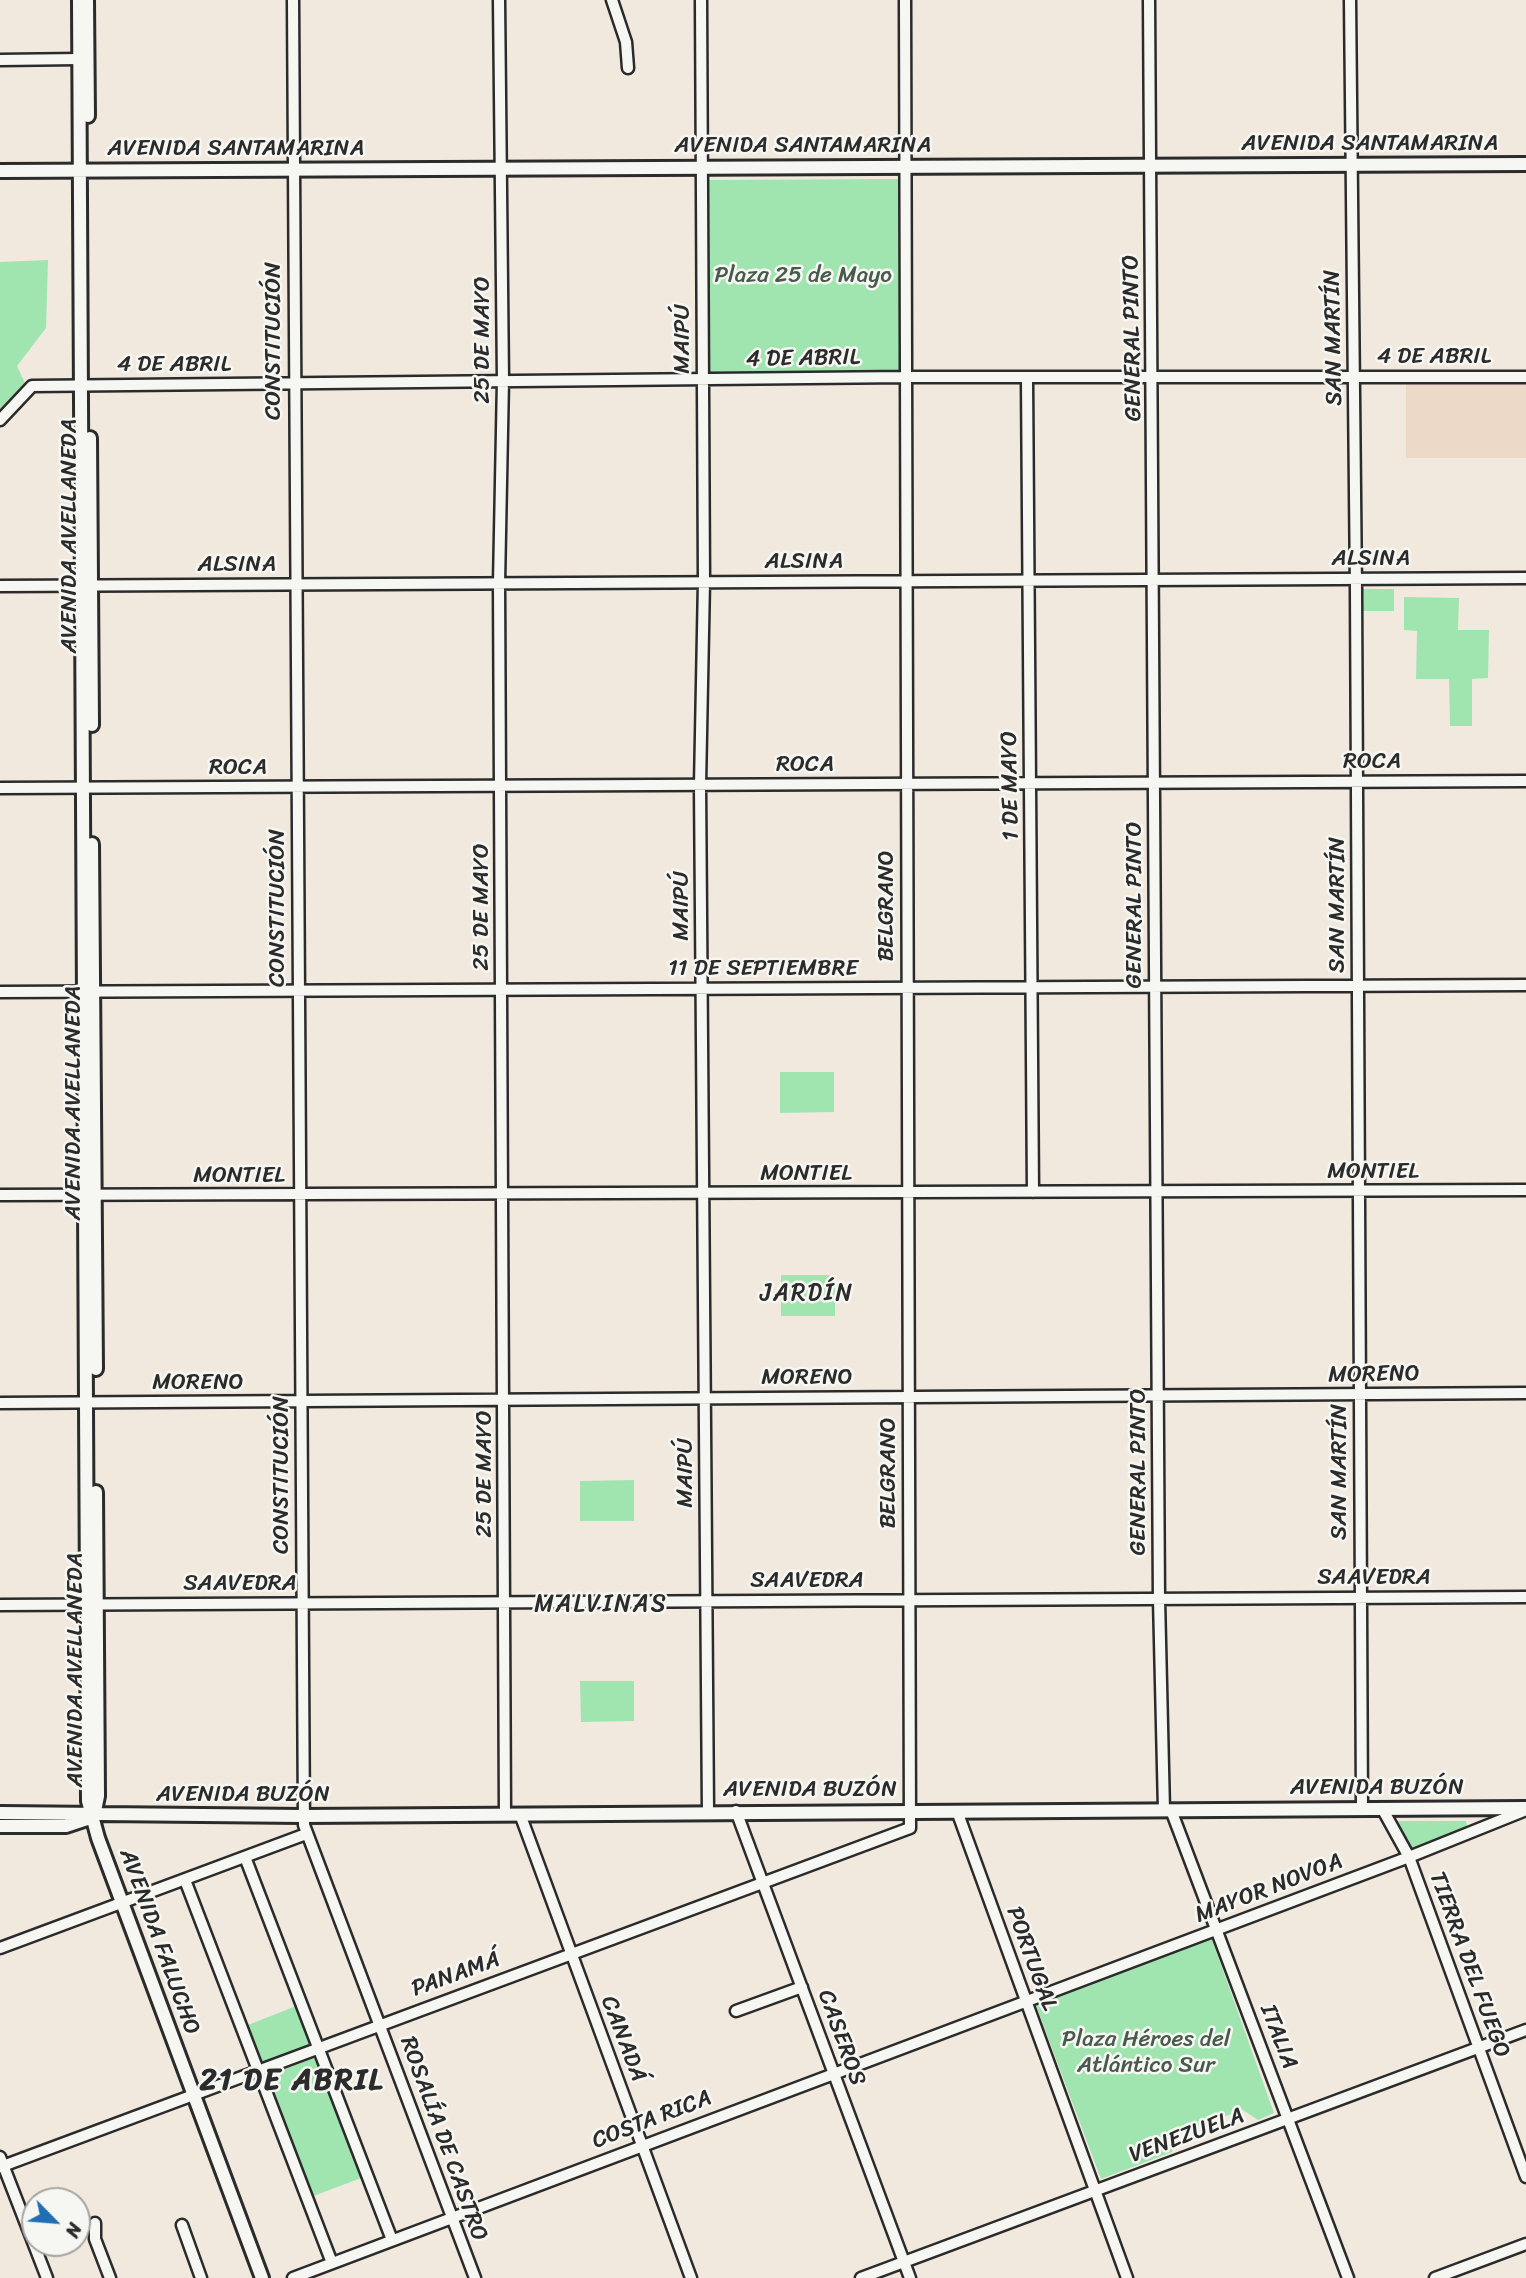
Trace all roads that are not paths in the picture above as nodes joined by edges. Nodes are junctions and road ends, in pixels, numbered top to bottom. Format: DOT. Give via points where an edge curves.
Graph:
graph roads {
  1 [pos="79,0"];
  2 [pos="87,0"];
  3 [pos="293,0"];
  4 [pos="499,0"];
  5 [pos="612,0"];
  6 [pos="701,0"];
  7 [pos="905,0"];
  8 [pos="1149,0"];
  9 [pos="1350,0"];
  10 [pos="79,59"];
  11 [pos="0,60"];
  12 [pos="628,68"];
  13 [pos="1526,164"];
  14 [pos="1150,166"];
  15 [pos="1351,166"];
  16 [pos="903,167"];
  17 [pos="702,168"];
  18 [pos="293,169"];
  19 [pos="500,169"];
  20 [pos="84,170"];
  21 [pos="0,171"];
  22 [pos="1354,376"];
  23 [pos="905,377"];
  24 [pos="1526,377"];
  25 [pos="1027,379"];
  26 [pos="1153,379"];
  27 [pos="503,380"];
  28 [pos="702,381"];
  29 [pos="294,384"];
  30 [pos="85,385"];
  31 [pos="0,420"];
  32 [pos="1356,578"];
  33 [pos="1526,578"];
  34 [pos="1028,580"];
  35 [pos="1154,580"];
  36 [pos="704,581"];
  37 [pos="905,581"];
  38 [pos="499,583"];
  39 [pos="295,584"];
  40 [pos="88,585"];
  41 [pos="0,586"];
  42 [pos="1356,781"];
  43 [pos="1526,781"];
  44 [pos="1155,782"];
  45 [pos="1030,783"];
  46 [pos="906,784"];
  47 [pos="700,785"];
  48 [pos="500,786"];
  49 [pos="297,787"];
  50 [pos="0,788"];
  51 [pos="88,788"];
  52 [pos="1526,985"];
  53 [pos="1154,986"];
  54 [pos="1358,986"];
  55 [pos="1032,987"];
  56 [pos="906,988"];
  57 [pos="702,989"];
  58 [pos="298,990"];
  59 [pos="501,990"];
  60 [pos="90,991"];
  61 [pos="0,992"];
  62 [pos="1526,1190"];
  63 [pos="1157,1191"];
  64 [pos="1357,1191"];
  65 [pos="1033,1192"];
  66 [pos="907,1193"];
  67 [pos="503,1194"];
  68 [pos="703,1194"];
  69 [pos="0,1195"];
  70 [pos="299,1195"];
  71 [pos="90,1196"];
  72 [pos="1526,1393"];
  73 [pos="1359,1394"];
  74 [pos="1158,1396"];
  75 [pos="908,1397"];
  76 [pos="705,1398"];
  77 [pos="504,1400"];
  78 [pos="301,1401"];
  79 [pos="0,1403"];
  80 [pos="92,1403"];
  81 [pos="1526,1597"];
  82 [pos="1360,1598"];
  83 [pos="1159,1599"];
  84 [pos="909,1600"];
  85 [pos="706,1601"];
  86 [pos="505,1602"];
  87 [pos="302,1603"];
  88 [pos="92,1604"];
  89 [pos="0,1605"];
  90 [pos="1526,1809"];
  91 [pos="1168,1810"];
  92 [pos="1362,1810"];
  93 [pos="1383,1810"];
  94 [pos="736,1811"];
  95 [pos="910,1811"];
  96 [pos="957,1811"];
  97 [pos="708,1812"];
  98 [pos="0,1813"];
  99 [pos="505,1814"];
  100 [pos="520,1814"];
  101 [pos="93,1816"];
  102 [pos="303,1816"];
  103 [pos="0,1826"];
  104 [pos="306,1834"];
  105 [pos="245,1857"];
  106 [pos="1409,1857"];
  107 [pos="185,1880"];
  108 [pos="763,1882"];
  109 [pos="122,1903"];
  110 [pos="1217,1929"];
  111 [pos="0,1948"];
  112 [pos="570,1953"];
  113 [pos="802,1987"];
  114 [pos="1025,2001"];
  115 [pos="736,2011"];
  116 [pos="380,2023"];
  117 [pos="1526,2030"];
  118 [pos="318,2047"];
  119 [pos="1478,2048"];
  120 [pos="258,2071"];
  121 [pos="834,2073"];
  122 [pos="193,2095"];
  123 [pos="1288,2119"];
  124 [pos="642,2145"];
  125 [pos="1,2163"];
  126 [pos="1526,2177"];
  127 [pos="1095,2191"];
  128 [pos="452,2216"];
  129 [pos="95,2223"];
  130 [pos="182,2225"];
  131 [pos="392,2240"];
  132 [pos="1526,2244"];
  133 [pos="904,2262"];
  134 [pos="332,2263"];
  135 [pos="47,2278"];
  136 [pos="110,2278"];
  137 [pos="201,2278"];
  138 [pos="262,2278"];
  139 [pos="293,2278"];
  140 [pos="475,2278"];
  141 [pos="691,2278"];
  142 [pos="861,2278"];
  143 [pos="910,2278"];
  144 [pos="1127,2278"];
  145 [pos="1348,2278"];
  146 [pos="1435,2278"];
  1 -- 10 [label="main road, AVENIDA AVELLANEDA"];
  2 -- 20 [label="main road, AVENIDA AVELLANEDA"];
  3 -- 18 [label="street, CONSTITUCIÓN"];
  4 -- 19 [label="street, 25 DE MAYO"];
  5 -- 12 [label="street" via="626,42"];
  6 -- 17 [label="street, MAIPÚ"];
  7 -- 16 [label="street, BELGRANO"];
  8 -- 14 [label="street, GENERAL PINTO"];
  9 -- 15 [label="street, SAN MARTÍN"];
  10 -- 11 [label="street"];
  10 -- 20 [label="main road, AVENIDA AVELLANEDA"];
  13 -- 15 [label="main road, AVENIDA SANTAMARINA"];
  14 -- 15 [label="main road, AVENIDA SANTAMARINA"];
  14 -- 16 [label="main road, AVENIDA SANTAMARINA"];
  14 -- 26 [label="street, GENERAL PINTO"];
  15 -- 22 [label="street, SAN MARTÍN"];
  16 -- 17 [label="main road, AVENIDA SANTAMARINA"];
  16 -- 23 [label="street, BELGRANO"];
  17 -- 19 [label="main road, AVENIDA SANTAMARINA"];
  17 -- 28 [label="street, MAIPÚ"];
  18 -- 19 [label="main road, AVENIDA SANTAMARINA"];
  18 -- 20 [label="main road, AVENIDA SANTAMARINA"];
  18 -- 29 [label="street, CONSTITUCIÓN"];
  19 -- 27 [label="street, 25 DE MAYO"];
  20 -- 21 [label="main road, AVENIDA SANTAMARINA"];
  20 -- 30 [label="main road, AVENIDA AVELLANEDA"];
  22 -- 24 [label="street, 4 DE ABRIL"];
  22 -- 26 [label="street, 4 DE ABRIL"];
  22 -- 32 [label="street, SAN MARTÍN"];
  23 -- 25 [label="street, 4 DE ABRIL"];
  23 -- 28 [label="street, 4 DE ABRIL"];
  23 -- 37 [label="street, BELGRANO"];
  25 -- 26 [label="street, 4 DE ABRIL"];
  25 -- 34 [label="street, 1 DE MAYO"];
  26 -- 35 [label="street, GENERAL PINTO"];
  27 -- 28 [label="street, 4 DE ABRIL"];
  27 -- 29 [label="street, 4 DE ABRIL"];
  27 -- 38 [label="street, 25 DE MAYO"];
  28 -- 36 [label="street, MAIPÚ"];
  29 -- 30 [label="street, 4 DE ABRIL"];
  29 -- 39 [label="street, CONSTITUCIÓN"];
  30 -- 31 [label="street, 4 DE ABRIL" via="32,386"];
  30 -- 40 [label="main road, AVENIDA AVELLANEDA"];
  32 -- 33 [label="street, ALSINA"];
  32 -- 35 [label="street, ALSINA"];
  32 -- 42 [label="street, SAN MARTÍN"];
  34 -- 35 [label="street, ALSINA"];
  34 -- 37 [label="street, ALSINA"];
  34 -- 45 [label="street, 1 DE MAYO"];
  35 -- 44 [label="street, GENERAL PINTO"];
  36 -- 37 [label="street, ALSINA"];
  36 -- 38 [label="street, ALSINA"];
  36 -- 47 [label="street, MAIPÚ"];
  37 -- 46 [label="street, BELGRANO"];
  38 -- 39 [label="street, ALSINA"];
  38 -- 48 [label="street, 25 DE MAYO"];
  39 -- 40 [label="street, ALSINA"];
  39 -- 49 [label="street, CONSTITUCIÓN"];
  40 -- 41 [label="street, ALSINA"];
  40 -- 51 [label="main road, AVENIDA AVELLANEDA"];
  42 -- 43 [label="street, ROCA"];
  42 -- 44 [label="street, ROCA"];
  42 -- 54 [label="street, SAN MARTÍN"];
  44 -- 45 [label="street, ROCA"];
  44 -- 53 [label="street, GENERAL PINTO"];
  45 -- 46 [label="street, ROCA"];
  45 -- 55 [label="street, 1 DE MAYO"];
  46 -- 47 [label="street, ROCA"];
  46 -- 56 [label="street, BELGRANO"];
  47 -- 48 [label="street, ROCA"];
  47 -- 57 [label="street, MAIPÚ"];
  48 -- 49 [label="street, ROCA"];
  48 -- 59 [label="street, 25 DE MAYO"];
  49 -- 51 [label="street, ROCA"];
  49 -- 58 [label="street, CONSTITUCIÓN"];
  50 -- 51 [label="street, ROCA"];
  51 -- 60 [label="main road, AVENIDA AVELLANEDA"];
  52 -- 54 [label="street, 11 DE SEPTIEMBRE"];
  53 -- 54 [label="street, 11 DE SEPTIEMBRE"];
  53 -- 55 [label="street, 11 DE SEPTIEMBRE"];
  53 -- 63 [label="street, GENERAL PINTO"];
  54 -- 64 [label="street, SAN MARTÍN"];
  55 -- 56 [label="street, 11 DE SEPTIEMBRE"];
  55 -- 65 [label="street, 1 DE MAYO"];
  56 -- 57 [label="street, 11 DE SEPTIEMBRE"];
  56 -- 66 [label="street, BELGRANO"];
  57 -- 59 [label="street, 11 DE SEPTIEMBRE"];
  57 -- 68 [label="street, MAIPÚ"];
  58 -- 59 [label="street, 11 DE SEPTIEMBRE"];
  58 -- 60 [label="street, 11 DE SEPTIEMBRE"];
  58 -- 70 [label="street, CONSTITUCIÓN"];
  59 -- 67 [label="street, 25 DE MAYO"];
  60 -- 61 [label="street, 11 DE SEPTIEMBRE"];
  60 -- 71 [label="main road, AVENIDA AVELLANEDA"];
  62 -- 64 [label="street, MONTIEL"];
  63 -- 64 [label="street, MONTIEL"];
  63 -- 65 [label="street, MONTIEL"];
  63 -- 74 [label="street, GENERAL PINTO"];
  64 -- 73 [label="street, SAN MARTÍN"];
  65 -- 66 [label="street, MONTIEL"];
  66 -- 68 [label="street, MONTIEL"];
  66 -- 75 [label="street, BELGRANO"];
  67 -- 68 [label="street, MONTIEL"];
  67 -- 70 [label="street, MONTIEL"];
  67 -- 77 [label="street, 25 DE MAYO"];
  68 -- 76 [label="street, MAIPÚ"];
  69 -- 71 [label="street, MONTIEL"];
  70 -- 71 [label="street, MONTIEL"];
  70 -- 78 [label="street, CONSTITUCIÓN"];
  71 -- 80 [label="main road, AVENIDA AVELLANEDA"];
  72 -- 73 [label="street, MORENO"];
  73 -- 74 [label="street, MORENO"];
  73 -- 82 [label="street, SAN MARTÍN"];
  74 -- 75 [label="street, MORENO"];
  74 -- 83 [label="street, GENERAL PINTO"];
  75 -- 76 [label="street, MORENO"];
  75 -- 84 [label="street, BELGRANO"];
  76 -- 77 [label="street, MORENO"];
  76 -- 85 [label="street, MAIPÚ"];
  77 -- 78 [label="street, MORENO"];
  77 -- 86 [label="street, 25 DE MAYO"];
  78 -- 80 [label="street, MORENO"];
  78 -- 87 [label="street, CONSTITUCIÓN"];
  79 -- 80 [label="street, MORENO"];
  80 -- 88 [label="main road, AVENIDA AVELLANEDA"];
  81 -- 82 [label="street, SAAVEDRA"];
  82 -- 83 [label="street, SAAVEDRA"];
  82 -- 92 [label="street, SAN MARTÍN"];
  83 -- 84 [label="street, SAAVEDRA"];
  83 -- 91 [label="street, GENERAL PINTO"];
  84 -- 85 [label="street, SAAVEDRA"];
  84 -- 95 [label="street, BELGRANO"];
  85 -- 86 [label="street, SAAVEDRA"];
  85 -- 97 [label="street, MAIPÚ"];
  86 -- 87 [label="street, SAAVEDRA"];
  86 -- 99 [label="street, 25 DE MAYO"];
  87 -- 88 [label="street, SAAVEDRA"];
  87 -- 102 [label="street, CONSTITUCIÓN"];
  88 -- 89 [label="street, SAAVEDRA"];
  88 -- 101 [label="main road, AVENIDA AVELLANEDA" via="98,1796"];
  90 -- 93 [label="main road, AVENIDA BUZÓN"];
  90 -- 106 [label="street, MAYOR NOVOA"];
  91 -- 92 [label="main road, AVENIDA BUZÓN"];
  91 -- 96 [label="main road, AVENIDA BUZÓN"];
  91 -- 110 [label="street, ITALIA"];
  92 -- 93 [label="main road, AVENIDA BUZÓN"];
  93 -- 106 [label="street, TIERRA DEL FUEGO"];
  94 -- 95 [label="main road, AVENIDA BUZÓN"];
  94 -- 97 [label="main road, AVENIDA BUZÓN"];
  94 -- 108 [label="street, CASEROS"];
  95 -- 96 [label="main road, AVENIDA BUZÓN"];
  95 -- 108 [label="street, PANAMÁ" via="910,1828"];
  96 -- 114 [label="street, PORTUGAL"];
  97 -- 100 [label="main road, AVENIDA BUZÓN"];
  98 -- 101 [label="main road"];
  99 -- 100 [label="main road, AVENIDA BUZÓN"];
  99 -- 102 [label="main road, AVENIDA BUZÓN"];
  100 -- 112 [label="street, CANADÁ"];
  101 -- 102 [label="main road, AVENIDA BUZÓN"];
  101 -- 103 [label="main road" via="66,1826"];
  101 -- 109 [label="main road, AVENIDA FALUCHO"];
  102 -- 104 [label="street, ROSALÍA DE CASTRO"];
  104 -- 105 [label="street"];
  104 -- 116 [label="street, ROSALÍA DE CASTRO"];
  105 -- 107 [label="street"];
  105 -- 118 [label="street"];
  106 -- 110 [label="street, MAYOR NOVOA"];
  106 -- 119 [label="street, TIERRA DEL FUEGO"];
  107 -- 109 [label="street"];
  107 -- 120 [label="street"];
  108 -- 112 [label="street, PANAMÁ"];
  108 -- 113 [label="street, CASEROS"];
  109 -- 111 [label="street"];
  109 -- 122 [label="main road, AVENIDA FALUCHO"];
  110 -- 114 [label="street, MAYOR NOVOA"];
  110 -- 123 [label="street, ITALIA"];
  112 -- 116 [label="street, PANAMÁ"];
  112 -- 124 [label="street, CANADÁ"];
  113 -- 115 [label="street"];
  113 -- 121 [label="street, CASEROS"];
  114 -- 121 [label="street, COSTA RICA"];
  114 -- 127 [label="street, PORTUGAL"];
  116 -- 118 [label="street, PANAMÁ"];
  116 -- 128 [label="street, ROSALÍA DE CASTRO"];
  117 -- 119 [label="street, VENEZUELA"];
  118 -- 120 [label="street, PANAMÁ"];
  118 -- 131 [label="street"];
  119 -- 123 [label="street, VENEZUELA"];
  119 -- 126 [label="street, TIERRA DEL FUEGO"];
  120 -- 122 [label="street, PANAMÁ"];
  120 -- 134 [label="street"];
  121 -- 124 [label="street, COSTA RICA"];
  121 -- 133 [label="street, CASEROS"];
  122 -- 125 [label="street, PANAMÁ"];
  122 -- 138 [label="main road, AVENIDA FALUCHO"];
  123 -- 127 [label="street, VENEZUELA"];
  123 -- 145 [label="street, ITALIA"];
  124 -- 128 [label="street, COSTA RICA"];
  124 -- 141 [label="street, CANADÁ"];
  125 -- 135 [label="street"];
  127 -- 133 [label="street, VENEZUELA"];
  127 -- 144 [label="street, PORTUGAL"];
  128 -- 131 [label="street, COSTA RICA"];
  128 -- 140 [label="street, ROSALÍA DE CASTRO"];
  129 -- 136 [label="street" via="95,2239"];
  130 -- 137 [label="street"];
  131 -- 134 [label="street, COSTA RICA"];
  132 -- 146 [label="street"];
  133 -- 142 [label="street, VENEZUELA"];
  133 -- 143 [label="street, CASEROS"];
  134 -- 139 [label="street, COSTA RICA"];
}
